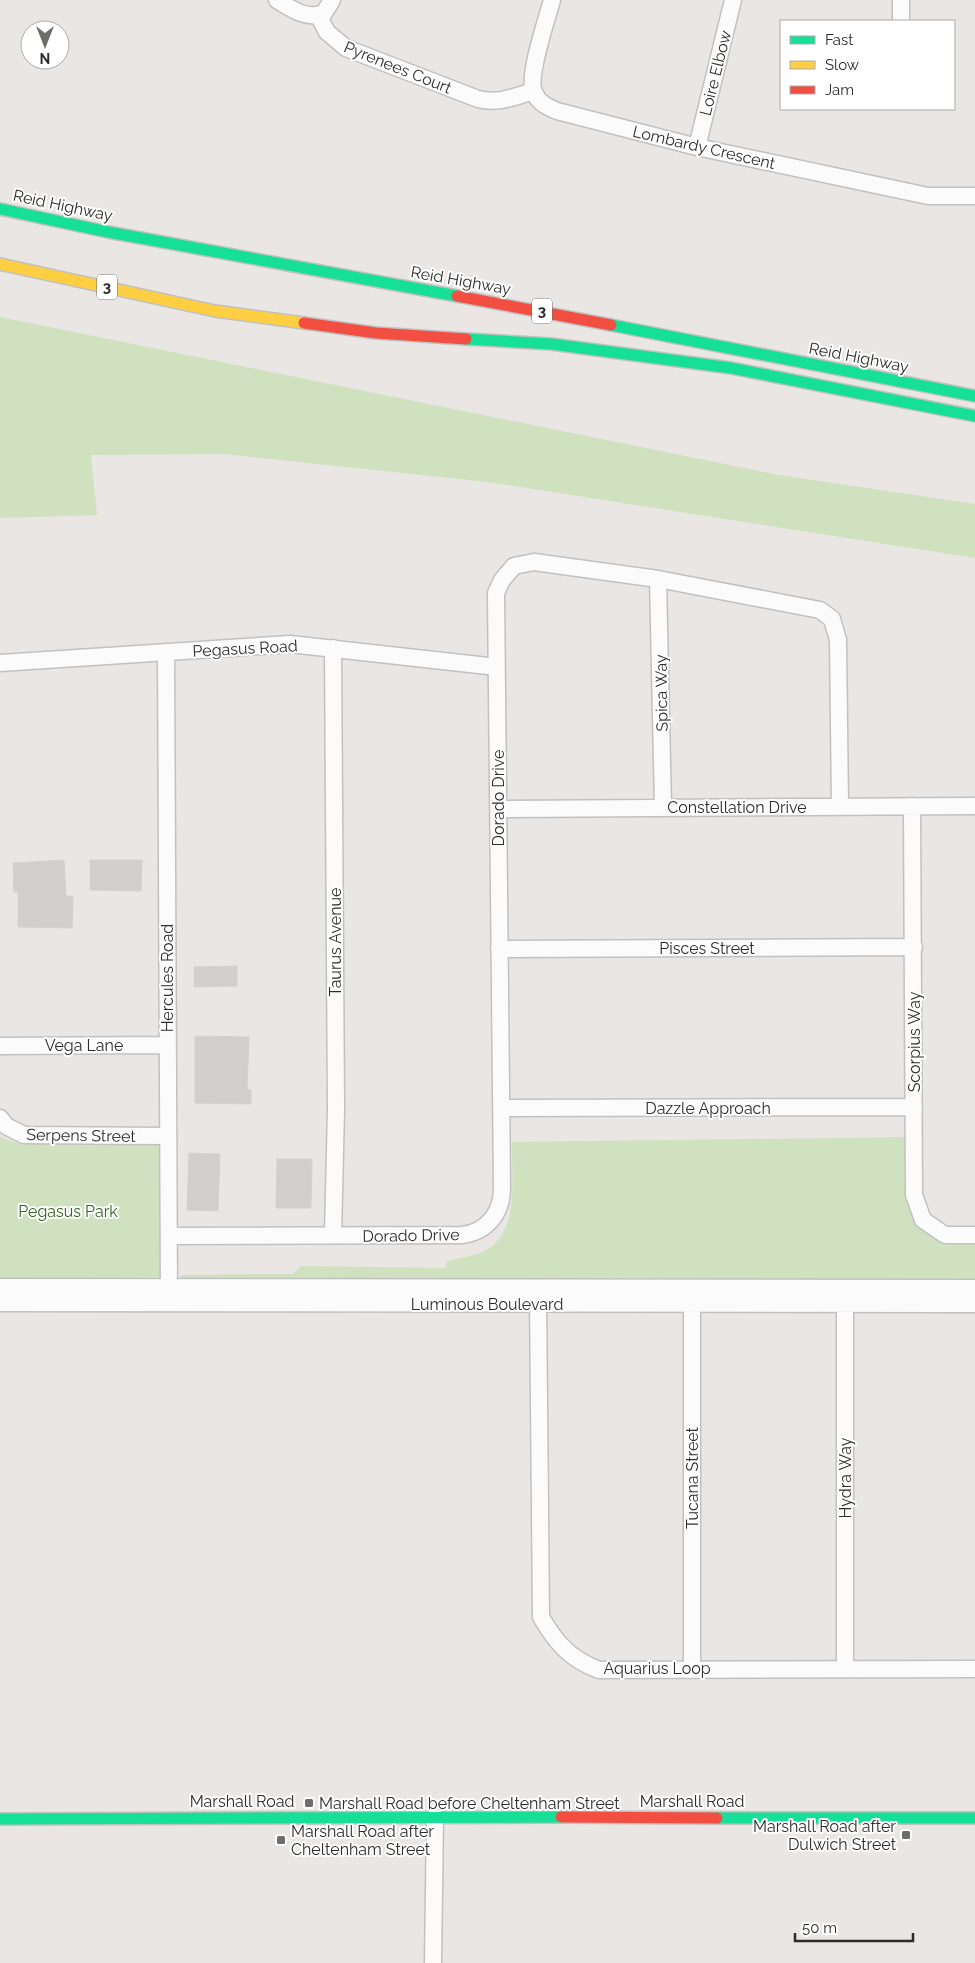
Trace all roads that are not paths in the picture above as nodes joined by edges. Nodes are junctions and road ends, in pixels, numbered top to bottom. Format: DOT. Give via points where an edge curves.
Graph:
graph roads {
  1 [pos="277,0"];
  2 [pos="332,0"];
  3 [pos="552,0"];
  4 [pos="733,0"];
  5 [pos="900,0"];
  6 [pos="318,15"];
  7 [pos="901,20"];
  8 [pos="533,91"];
  9 [pos="697,146"];
  10 [pos="975,196"];
  11 [pos="0,209"];
  12 [pos="0,264"];
  13 [pos="215,311"];
  14 [pos="170,313"];
  15 [pos="975,396"];
  16 [pos="975,416"];
  17 [pos="658,578"];
  18 [pos="332,648"];
  19 [pos="166,652"];
  20 [pos="0,663"];
  21 [pos="488,666"];
  22 [pos="840,806"];
  23 [pos="912,806"];
  24 [pos="975,806"];
  25 [pos="663,808"];
  26 [pos="498,809"];
  27 [pos="914,947"];
  28 [pos="499,949"];
  29 [pos="167,1045"];
  30 [pos="0,1046"];
  31 [pos="914,1107"];
  32 [pos="501,1108"];
  33 [pos="0,1118"];
  34 [pos="168,1136"];
  35 [pos="332,1235"];
  36 [pos="975,1235"];
  37 [pos="169,1236"];
  38 [pos="169,1286"];
  39 [pos="0,1287"];
  40 [pos="538,1288"];
  41 [pos="975,1288"];
  42 [pos="692,1296"];
  43 [pos="845,1296"];
  44 [pos="169,1303"];
  45 [pos="0,1304"];
  46 [pos="537,1304"];
  47 [pos="975,1304"];
  48 [pos="692,1668"];
  49 [pos="845,1668"];
  50 [pos="975,1669"];
  51 [pos="975,1805"];
  52 [pos="435,1817"];
  53 [pos="934,1817"];
  54 [pos="975,1818"];
  55 [pos="0,1819"];
  56 [pos="433,1963"];
  1 -- 6 [label="street" via="301,14"];
  2 -- 6 [label="street" via="324,13"];
  3 -- 8 [label="street" via="532,75"];
  4 -- 9 [label="street, Loire Elbow"];
  5 -- 7 [label="street"];
  6 -- 8 [label="street, Pyrenees Court" via="327,32 346,48 478,99 502,101"];
  8 -- 9 [label="street, Lombardy Crescent" via="543,104 557,112"];
  9 -- 10 [label="street, Lombardy Crescent" via="928,196"];
  11 -- 15 [label="main road, Reid Highway / 3"];
  12 -- 13 [label="main road, 3"];
  13 -- 14 [label="main road"];
  13 -- 16 [label="main road, 3" via="376,334 551,344 731,368"];
  17 -- 22 [label="street, Dorado Drive" via="820,610 832,619 838,640"];
  17 -- 25 [label="street, Spica Way"];
  17 -- 26 [label="street, Dorado Drive" via="534,562 514,566 502,580 496,593"];
  18 -- 19 [label="street, Pegasus Road" via="290,644"];
  18 -- 21 [label="street, Pegasus Road"];
  18 -- 35 [label="street, Taurus Avenue" via="336,1109"];
  19 -- 20 [label="street, Pegasus Road"];
  19 -- 29 [label="street, Hercules Road"];
  22 -- 23 [label="street, Constellation Drive"];
  22 -- 25 [label="street, Constellation Drive"];
  23 -- 24 [label="street, Constellation Drive"];
  23 -- 27 [label="street, Scorpius Way"];
  25 -- 26 [label="street, Constellation Drive"];
  26 -- 28 [label="street, Dorado Drive"];
  27 -- 28 [label="street, Pisces Street"];
  27 -- 31 [label="street, Scorpius Way"];
  28 -- 32 [label="street, Dorado Drive"];
  29 -- 30 [label="street, Vega Lane"];
  29 -- 34 [label="street, Hercules Road"];
  31 -- 32 [label="street, Dazzle Approach"];
  31 -- 36 [label="street, Scorpius Way" via="914,1194 923,1220 945,1235"];
  32 -- 35 [label="street, Dorado Drive" via="502,1196 497,1212 487,1225 462,1235"];
  33 -- 34 [label="street, Serpens Street" via="6,1126 24,1135"];
  34 -- 37 [label="street, Hercules Road"];
  35 -- 37 [label="street, Dorado Drive"];
  37 -- 38 [label="street, Hercules Road"];
  38 -- 39 [label="street, Luminous Boulevard"];
  38 -- 40 [label="street, Luminous Boulevard"];
  38 -- 44 [label="street, Hercules Road"];
  40 -- 42 [label="street, Luminous Boulevard"];
  40 -- 46 [label="street, Aquarius Loop"];
  41 -- 43 [label="street, Luminous Boulevard"];
  42 -- 43 [label="street, Luminous Boulevard"];
  42 -- 46 [label="street, Luminous Boulevard"];
  42 -- 48 [label="street, Tucana Street"];
  43 -- 47 [label="street, Luminous Boulevard"];
  43 -- 49 [label="street, Hydra Way"];
  44 -- 45 [label="street, Luminous Boulevard"];
  44 -- 46 [label="street, Luminous Boulevard"];
  46 -- 48 [label="street, Aquarius Loop" via="541,1617 566,1651 580,1663 599,1670"];
  48 -- 49 [label="street, Aquarius Loop"];
  49 -- 50 [label="street, Aquarius Loop"];
  51 -- 53 [label="main road, Marshall Road"];
  52 -- 53 [label="main road, Marshall Road"];
  52 -- 55 [label="main road, Marshall Road"];
  52 -- 56 [label="street"];
  53 -- 54 [label="main road, Marshall Road"];
}
